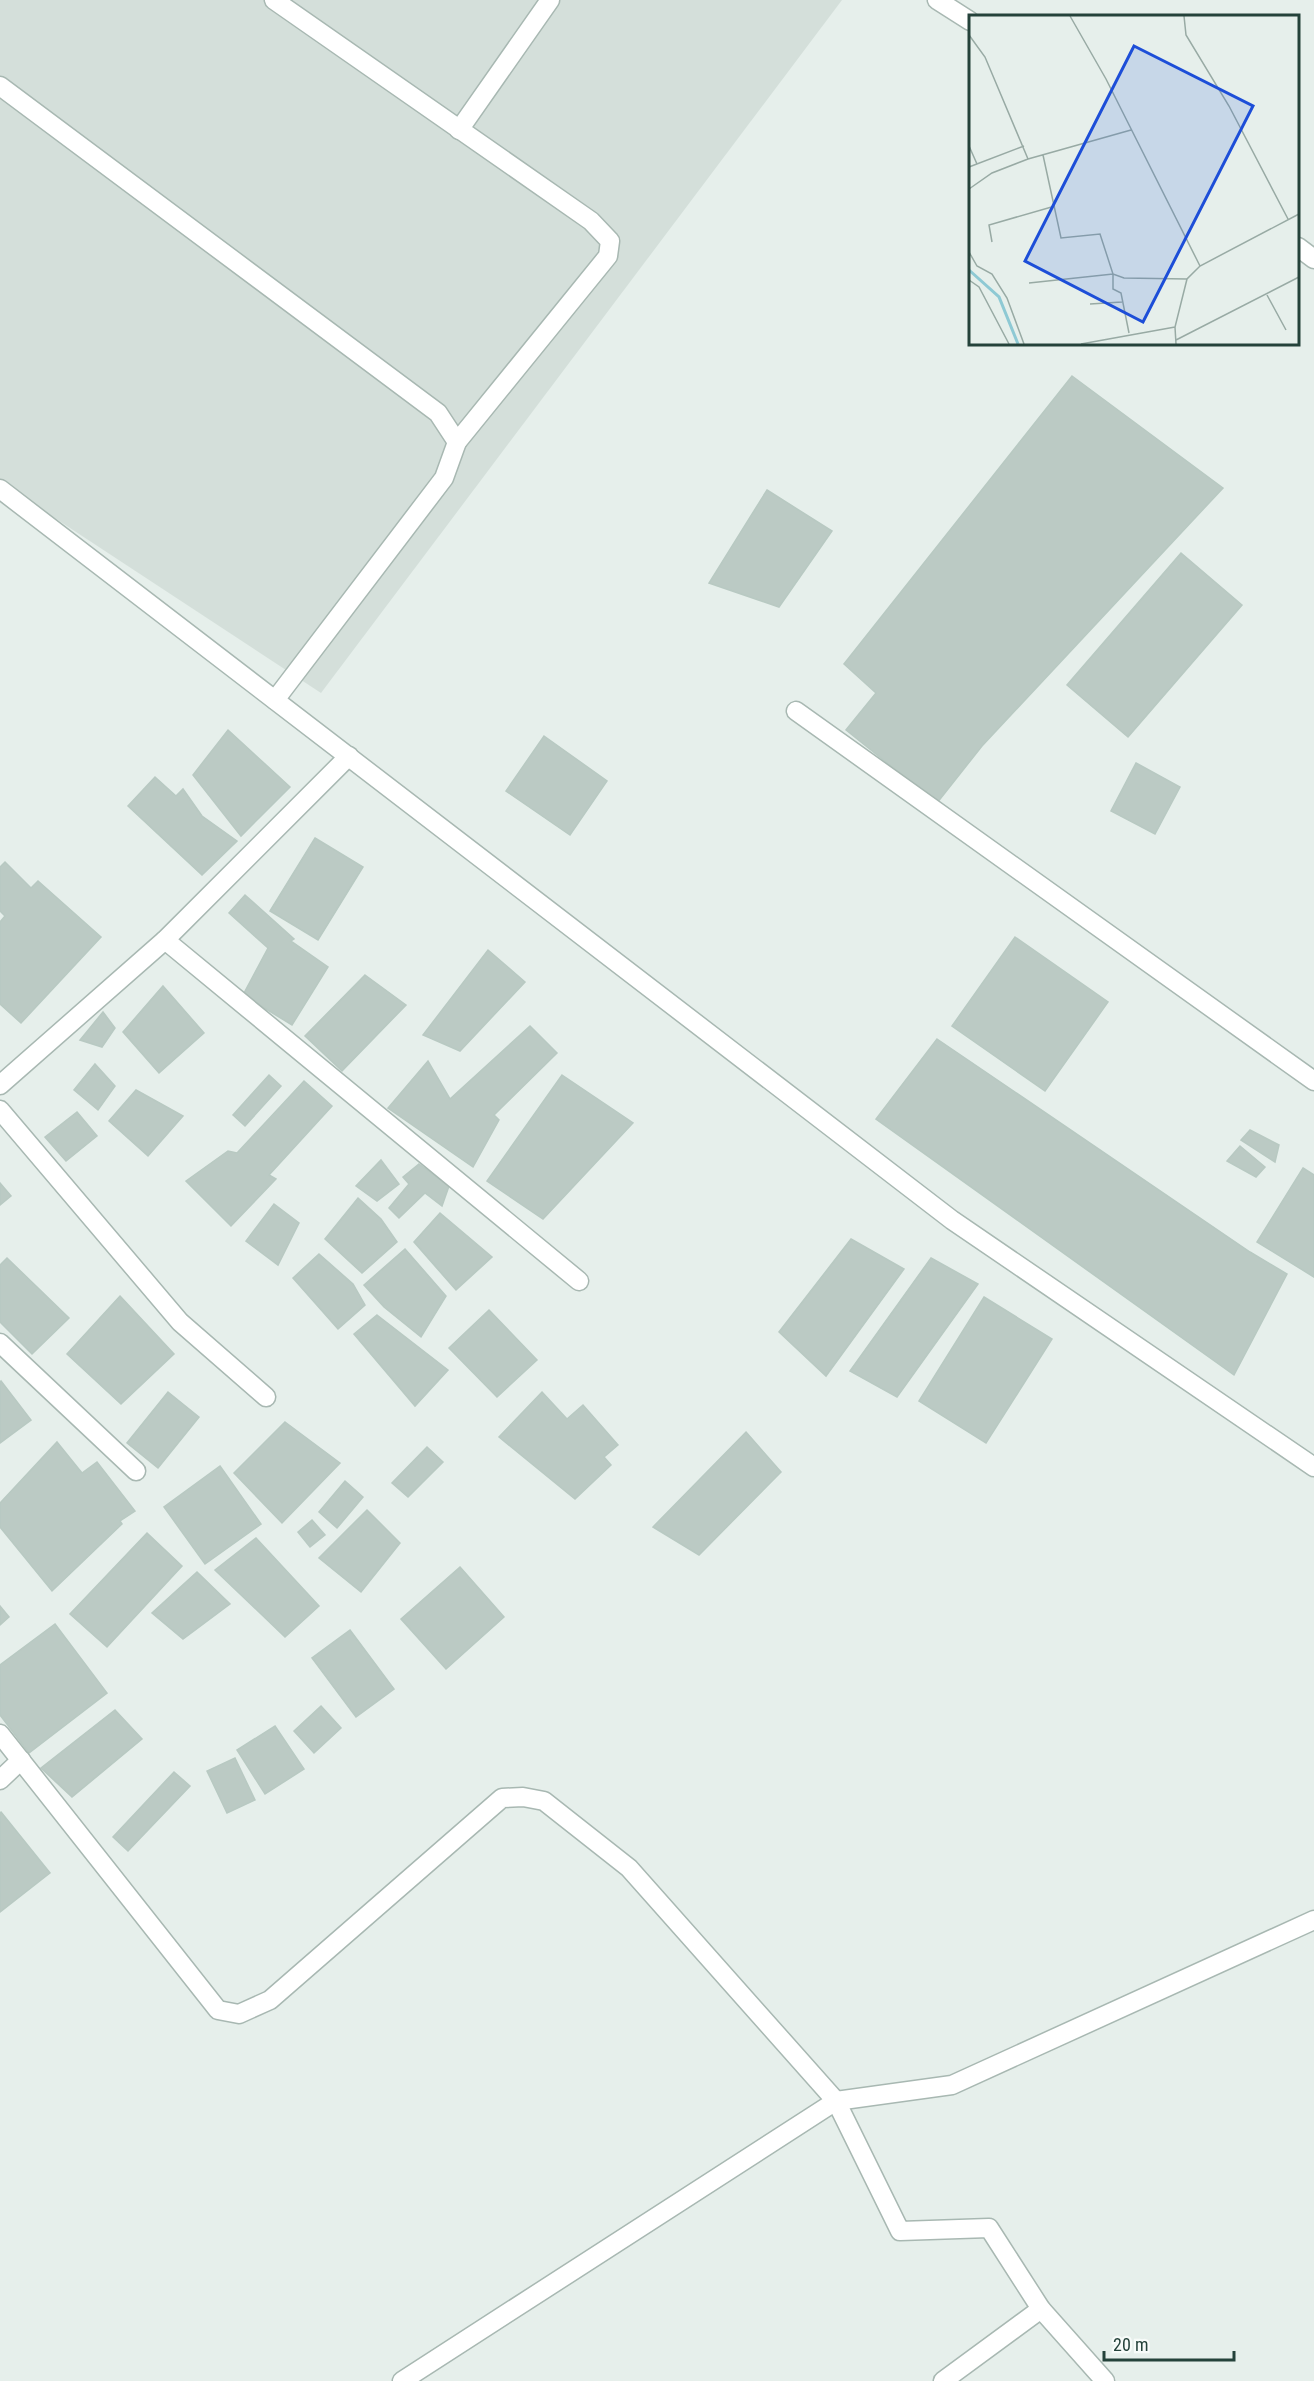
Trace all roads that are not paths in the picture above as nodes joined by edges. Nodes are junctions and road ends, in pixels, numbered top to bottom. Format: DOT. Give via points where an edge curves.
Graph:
graph roads {
  1 [pos="274,0"];
  2 [pos="550,0"];
  3 [pos="936,0"];
  4 [pos="297,6"];
  5 [pos="969,20"];
  6 [pos="0,86"];
  7 [pos="459,130"];
  8 [pos="1299,248"];
  9 [pos="1314,259"];
  10 [pos="457,442"];
  11 [pos="0,489"];
  12 [pos="275,700"];
  13 [pos="796,711"];
  14 [pos="349,756"];
  15 [pos="165,940"];
  16 [pos="1314,1081"];
  17 [pos="0,1085"];
  18 [pos="0,1110"];
  19 [pos="579,1281"];
  20 [pos="0,1343"];
  21 [pos="266,1397"];
  22 [pos="1314,1467"];
  23 [pos="136,1471"];
  24 [pos="0,1734"];
  25 [pos="21,1760"];
  26 [pos="0,1780"];
  27 [pos="1314,1920"];
  28 [pos="836,2101"];
  29 [pos="1041,2309"];
  30 [pos="402,2381"];
  31 [pos="943,2381"];
  32 [pos="1105,2381"];
  1 -- 4 [label="street"];
  2 -- 7 [label="street"];
  3 -- 5 [label="street"];
  4 -- 7 [label="street"];
  6 -- 10 [label="street" via="438,412"];
  7 -- 10 [label="street" via="591,221 610,242 608,256"];
  8 -- 9 [label="street"];
  10 -- 12 [label="street" via="444,478"];
  11 -- 12 [label="street"];
  12 -- 14 [label="street"];
  13 -- 16 [label="street"];
  14 -- 15 [label="street"];
  14 -- 22 [label="street" via="952,1220"];
  15 -- 17 [label="street"];
  15 -- 19 [label="street"];
  18 -- 21 [label="street" via="180,1322"];
  20 -- 23 [label="street"];
  24 -- 25 [label="street"];
  25 -- 26 [label="street"];
  25 -- 28 [label="street" via="218,2010 239,2014 270,2000 502,1798 544,1801 629,1868"];
  27 -- 28 [label="street" via="952,2085"];
  28 -- 29 [label="street" via="900,2231 989,2228"];
  28 -- 30 [label="street"];
  29 -- 31 [label="street"];
  29 -- 32 [label="street"];
}
